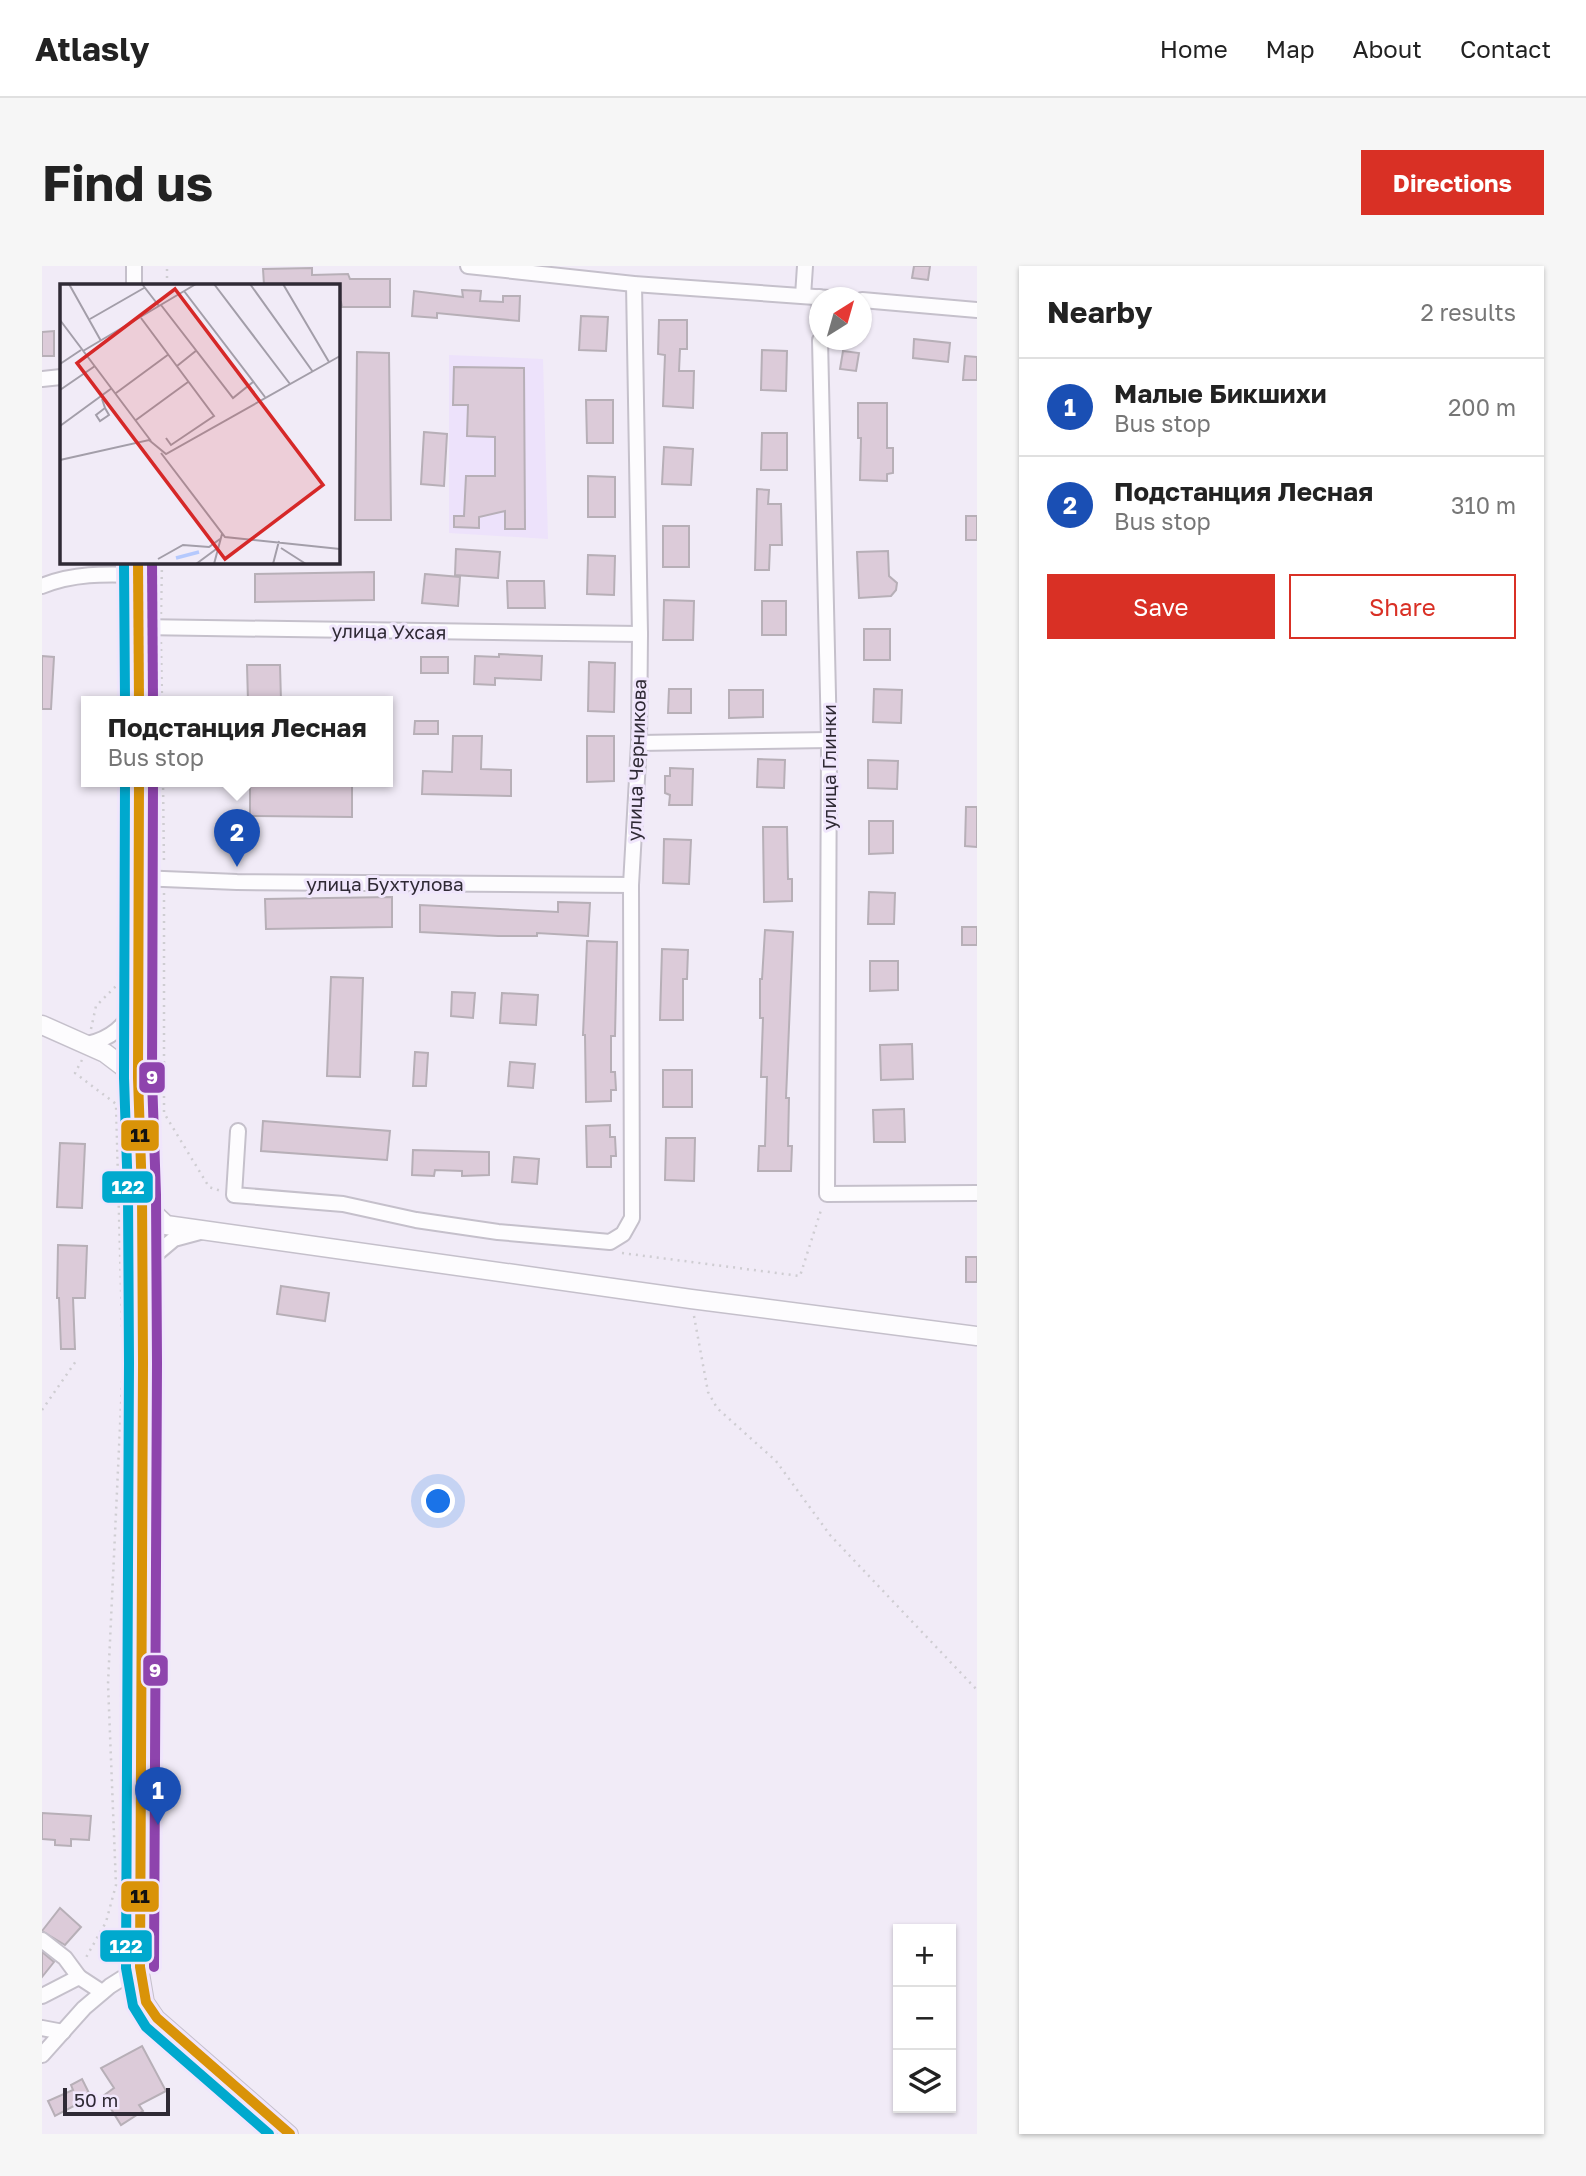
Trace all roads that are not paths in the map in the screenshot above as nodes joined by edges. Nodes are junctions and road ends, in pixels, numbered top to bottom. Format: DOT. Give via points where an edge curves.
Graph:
graph roads {
  1 [pos="134,266"];
  2 [pos="468,266"];
  3 [pos="805,266"];
  4 [pos="134,284"];
  5 [pos="634,284"];
  6 [pos="803,296"];
  7 [pos="809,296"];
  8 [pos="872,301"];
  9 [pos="977,310"];
  10 [pos="820,350"];
  11 [pos="60,377"];
  12 [pos="42,379"];
  13 [pos="138,568"];
  14 [pos="42,586"];
  15 [pos="139,626"];
  16 [pos="640,634"];
  17 [pos="139,696"];
  18 [pos="829,740"];
  19 [pos="639,743"];
  20 [pos="139,787"];
  21 [pos="139,878"];
  22 [pos="631,885"];
  23 [pos="138,1003"];
  24 [pos="42,1026"];
  25 [pos="87,1045"];
  26 [pos="138,1077"];
  27 [pos="238,1131"];
  28 [pos="977,1193"];
  29 [pos="142,1195"];
  30 [pos="202,1231"];
  31 [pos="142,1266"];
  32 [pos="977,1336"];
  33 [pos="42,1940"];
  34 [pos="140,1967"];
  35 [pos="91,1985"];
  36 [pos="42,1996"];
  37 [pos="42,2028"];
  38 [pos="63,2032"];
  39 [pos="42,2055"];
  40 [pos="290,2134"];
  1 -- 4 [label="street"];
  2 -- 5 [label="street"];
  3 -- 6 [label="street"];
  5 -- 6 [label="street"];
  5 -- 16 [label="street, улица Черникова"];
  6 -- 7 [label="street"];
  8 -- 9 [label="street"];
  10 -- 18 [label="street, улица Глинки"];
  11 -- 12 [label="street"];
  13 -- 14 [label="street" via="63,578"];
  13 -- 15 [label="street"];
  15 -- 16 [label="street, улица Ухсая"];
  15 -- 17 [label="street"];
  16 -- 19 [label="street, улица Черникова"];
  18 -- 19 [label="street"];
  18 -- 28 [label="street, улица Глинки" via="827,1194"];
  19 -- 22 [label="street, улица Черникова"];
  20 -- 21 [label="street"];
  21 -- 22 [label="street, улица Бухтулова"];
  21 -- 23 [label="street"];
  22 -- 27 [label="street, улица Черникова" via="632,1218 623,1234 610,1242 498,1232 343,1204 234,1195"];
  23 -- 25 [label="street" via="116,1031"];
  23 -- 26 [label="street"];
  24 -- 25 [label="main road"];
  25 -- 26 [label="main road"];
  26 -- 29 [label="main road"];
  29 -- 30 [label="main road" via="166,1225"];
  29 -- 31 [label="street"];
  30 -- 31 [label="street" via="174,1239"];
  30 -- 32 [label="main road"];
  31 -- 34 [label="street"];
  33 -- 35 [label="street"];
  34 -- 35 [label="street"];
  34 -- 40 [label="street" via="146,2002 157,2018"];
  35 -- 36 [label="street"];
  35 -- 38 [label="street" via="84,2008"];
  37 -- 38 [label="street"];
  38 -- 39 [label="street"];
}
